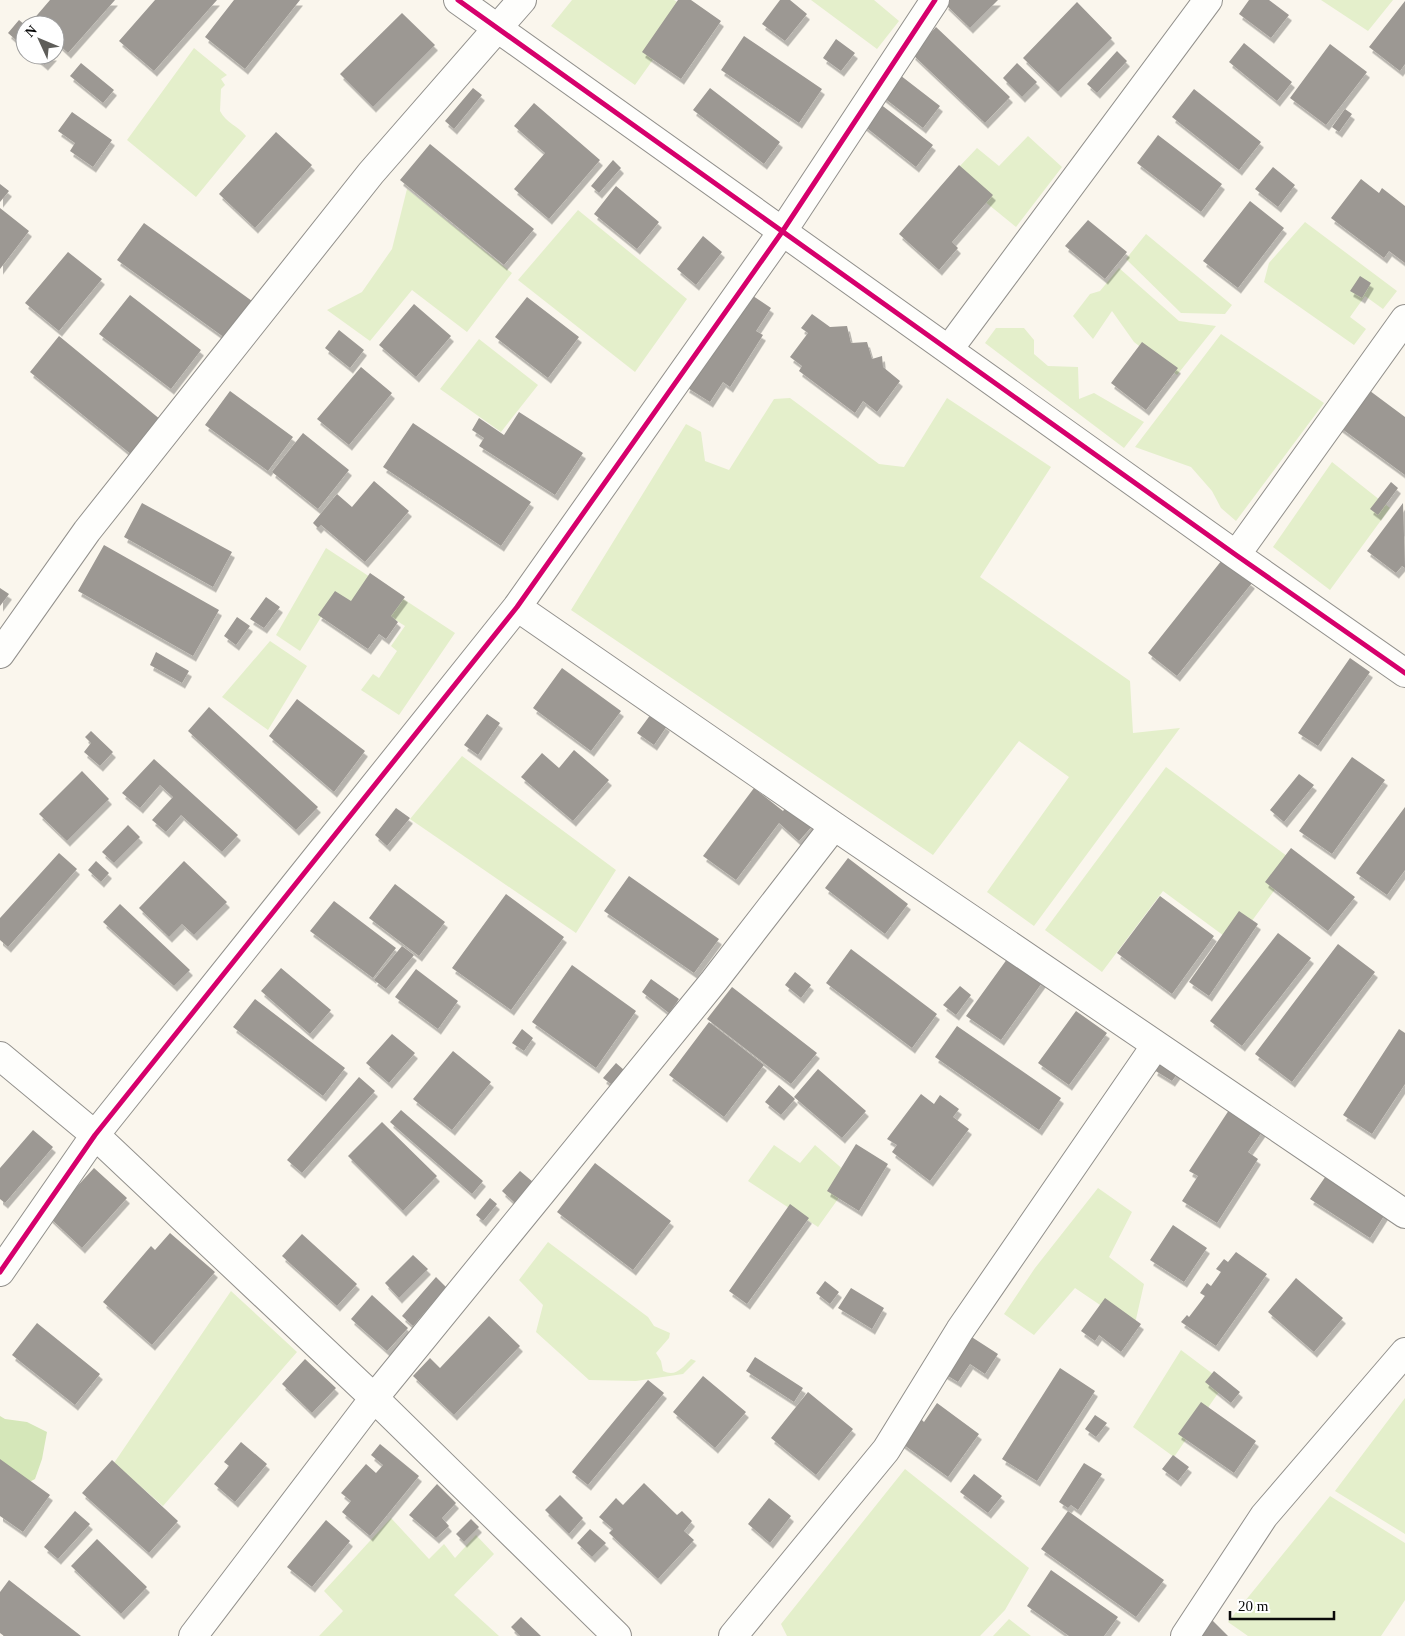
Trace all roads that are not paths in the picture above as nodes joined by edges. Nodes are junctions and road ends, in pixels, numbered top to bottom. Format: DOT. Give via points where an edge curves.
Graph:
graph roads {
  1 [pos="458,0"];
  2 [pos="522,0"];
  3 [pos="934,0"];
  4 [pos="1208,0"];
  5 [pos="498,28"];
  6 [pos="782,232"];
  7 [pos="1405,319"];
  8 [pos="949,349"];
  9 [pos="1236,555"];
  10 [pos="517,608"];
  11 [pos="0,654"];
  12 [pos="1405,673"];
  13 [pos="834,826"];
  14 [pos="1156,1045"];
  15 [pos="0,1056"];
  16 [pos="96,1135"];
  17 [pos="1405,1214"];
  18 [pos="0,1272"];
  19 [pos="1405,1352"];
  20 [pos="374,1398"];
  21 [pos="193,1636"];
  22 [pos="617,1636"];
  23 [pos="733,1636"];
  24 [pos="1185,1636"];
  1 -- 5 [label="street"];
  2 -- 5 [label="street"];
  3 -- 6 [label="street"];
  4 -- 8 [label="street"];
  5 -- 6 [label="street"];
  5 -- 11 [label="street" via="371,172 87,531"];
  6 -- 8 [label="street"];
  6 -- 10 [label="street"];
  7 -- 9 [label="street"];
  8 -- 9 [label="street"];
  9 -- 12 [label="street"];
  10 -- 13 [label="street"];
  10 -- 16 [label="street"];
  13 -- 14 [label="street"];
  13 -- 20 [label="street" via="714,982"];
  14 -- 17 [label="street"];
  14 -- 23 [label="street" via="960,1330 886,1450"];
  15 -- 16 [label="street"];
  16 -- 18 [label="street"];
  16 -- 20 [label="street"];
  19 -- 24 [label="street" via="1264,1516"];
  20 -- 21 [label="street"];
  20 -- 22 [label="street"];
}
